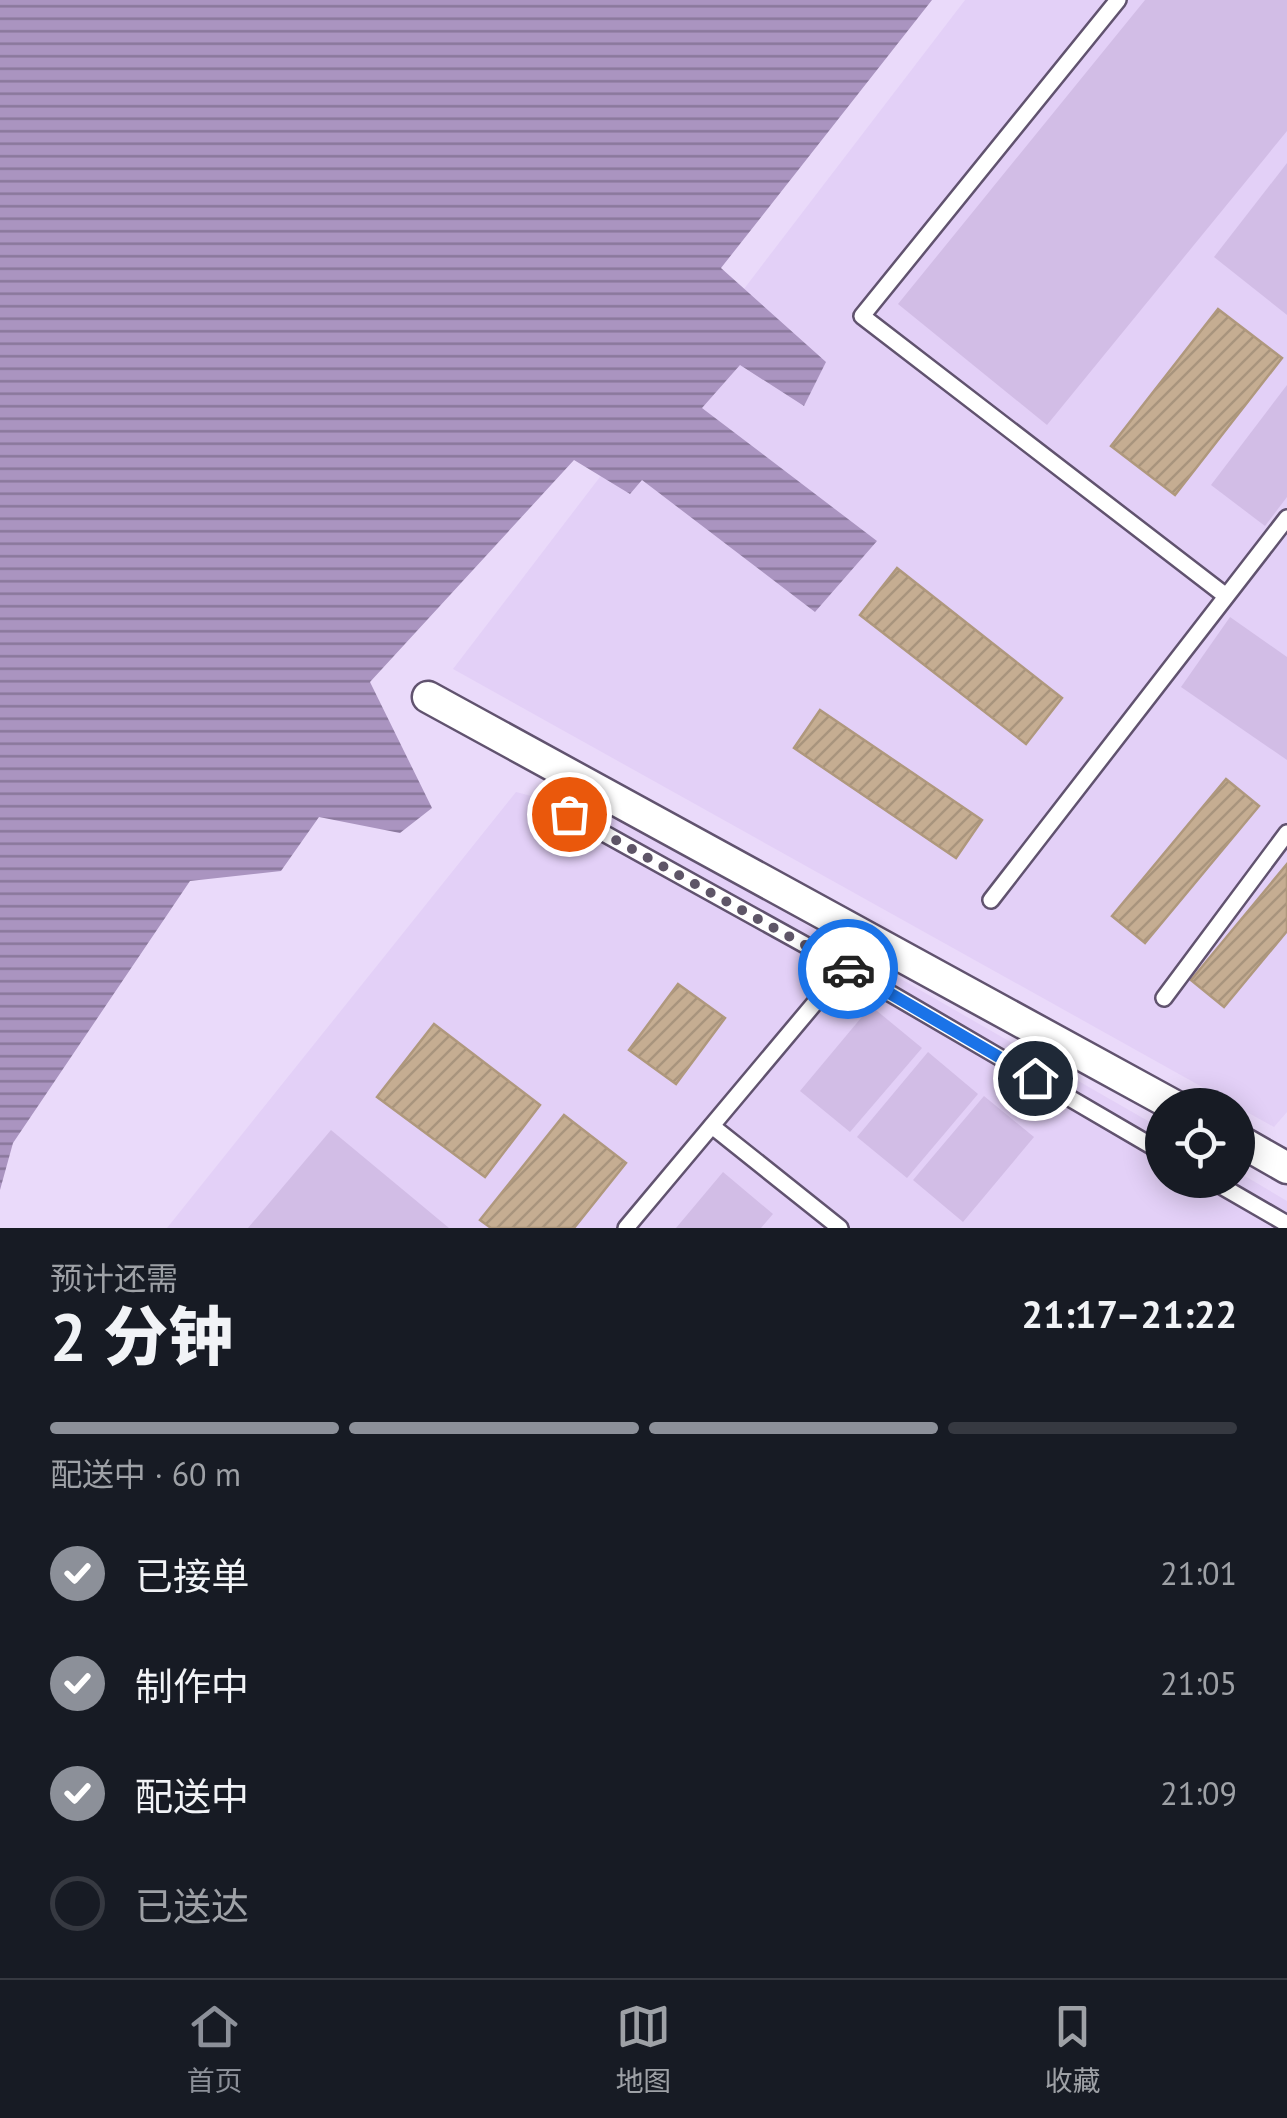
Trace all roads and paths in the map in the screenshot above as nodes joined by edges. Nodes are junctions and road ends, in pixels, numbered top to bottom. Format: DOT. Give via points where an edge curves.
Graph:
graph roads {
  1 [pos="1118,0"];
  2 [pos="1287,518"];
  3 [pos="1226,596"];
  4 [pos="428,697"];
  5 [pos="569,814"];
  6 [pos="1287,833"];
  7 [pos="991,900"];
  8 [pos="844,967"];
  9 [pos="1164,998"];
  10 [pos="1145,1090"];
  11 [pos="712,1126"];
  12 [pos="1145,1142"];
  13 [pos="1255,1150"];
  14 [pos="1287,1168"];
  15 [pos="1242,1198"];
  16 [pos="1287,1224"];
  17 [pos="626,1228"];
  18 [pos="840,1228"];
  1 -- 3 [label="lane" via="862,316"];
  2 -- 3 [label="lane"];
  3 -- 7 [label="lane"];
  4 -- 10 [label="street"];
  5 -- 8 [label="lane"];
  6 -- 9 [label="lane"];
  8 -- 11 [label="lane"];
  8 -- 12 [label="lane"];
  11 -- 17 [label="lane"];
  11 -- 18 [label="lane"];
  13 -- 14 [label="street"];
  15 -- 16 [label="lane"];
}
